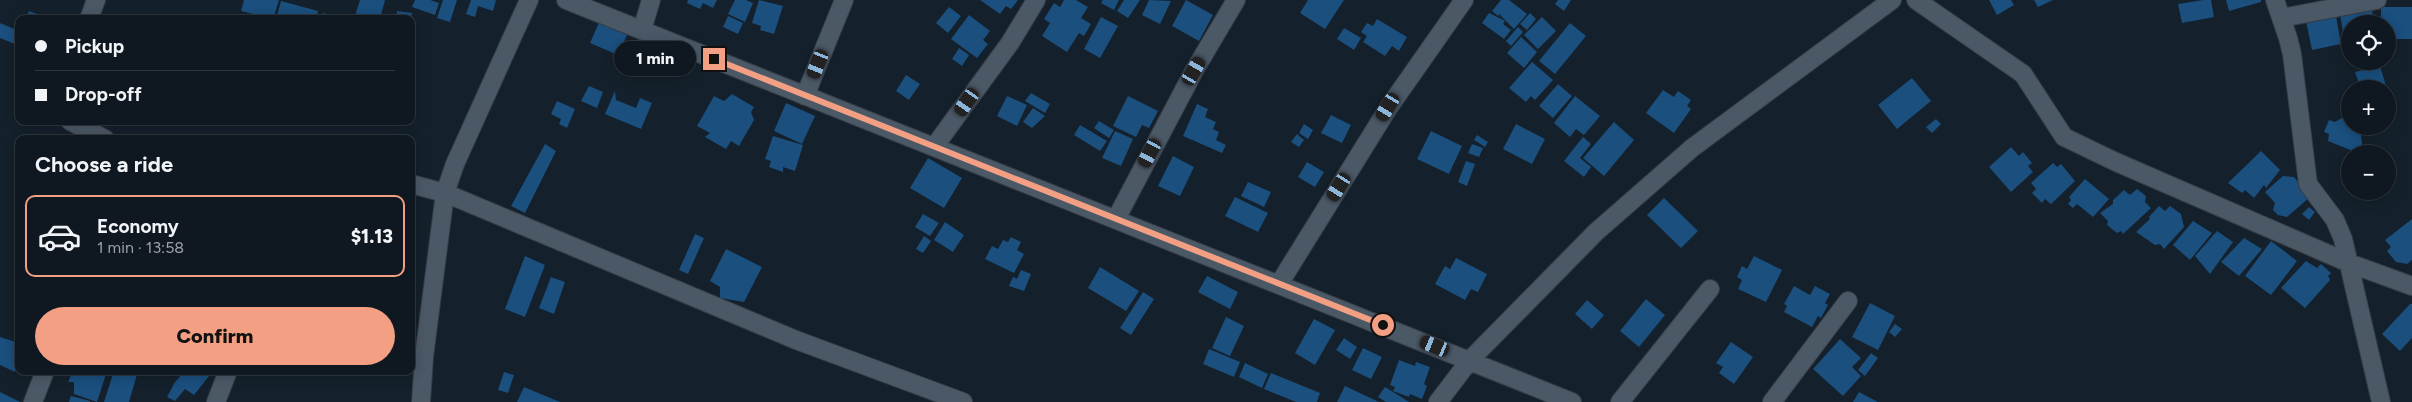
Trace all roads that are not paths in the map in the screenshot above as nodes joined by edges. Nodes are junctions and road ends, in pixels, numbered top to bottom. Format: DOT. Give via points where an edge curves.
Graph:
graph roads {
  1 [pos="96,0"];
  2 [pos="529,0"];
  3 [pos="566,0"];
  4 [pos="651,0"];
  5 [pos="844,0"];
  6 [pos="1036,0"];
  7 [pos="1236,0"];
  8 [pos="1464,0"];
  9 [pos="1892,0"];
  10 [pos="1916,0"];
  11 [pos="2274,0"];
  12 [pos="2377,0"];
  13 [pos="91,15"];
  14 [pos="2281,18"];
  15 [pos="642,30"];
  16 [pos="805,96"];
  17 [pos="78,125"];
  18 [pos="97,135"];
  19 [pos="934,147"];
  20 [pos="415,185"];
  21 [pos="446,193"];
  22 [pos="1116,219"];
  23 [pos="2349,263"];
  24 [pos="1279,284"];
  25 [pos="2412,286"];
  26 [pos="1710,289"];
  27 [pos="1848,300"];
  28 [pos="1470,360"];
  29 [pos="43,375"];
  30 [pos="226,375"];
  31 [pos="33,402"];
  32 [pos="216,402"];
  33 [pos="421,402"];
  34 [pos="963,402"];
  35 [pos="1438,402"];
  36 [pos="1572,402"];
  37 [pos="1620,402"];
  38 [pos="1773,402"];
  39 [pos="2380,402"];
  1 -- 13 [label="street"];
  2 -- 21 [label="street" via="455,164"];
  3 -- 15 [label="street"];
  4 -- 15 [label="street"];
  5 -- 16 [label="street"];
  6 -- 19 [label="street" via="1010,43"];
  7 -- 22 [label="street" via="1194,71"];
  8 -- 24 [label="street" via="1388,107"];
  9 -- 28 [label="street" via="1692,148 1596,232"];
  10 -- 23 [label="street" via="2023,74 2064,137"];
  11 -- 14 [label="street"];
  12 -- 14 [label="street"];
  14 -- 23 [label="street" via="2292,54 2308,184 2335,220"];
  15 -- 16 [label="street"];
  16 -- 19 [label="street"];
  17 -- 18 [label="street"];
  19 -- 22 [label="street"];
  20 -- 21 [label="street"];
  21 -- 33 [label="street"];
  21 -- 34 [label="street" via="796,340"];
  22 -- 24 [label="street"];
  23 -- 25 [label="street"];
  23 -- 39 [label="street"];
  24 -- 28 [label="street"];
  26 -- 37 [label="street"];
  27 -- 38 [label="street"];
  28 -- 35 [label="street"];
  28 -- 36 [label="street"];
  29 -- 31 [label="street"];
  30 -- 32 [label="street"];
}
